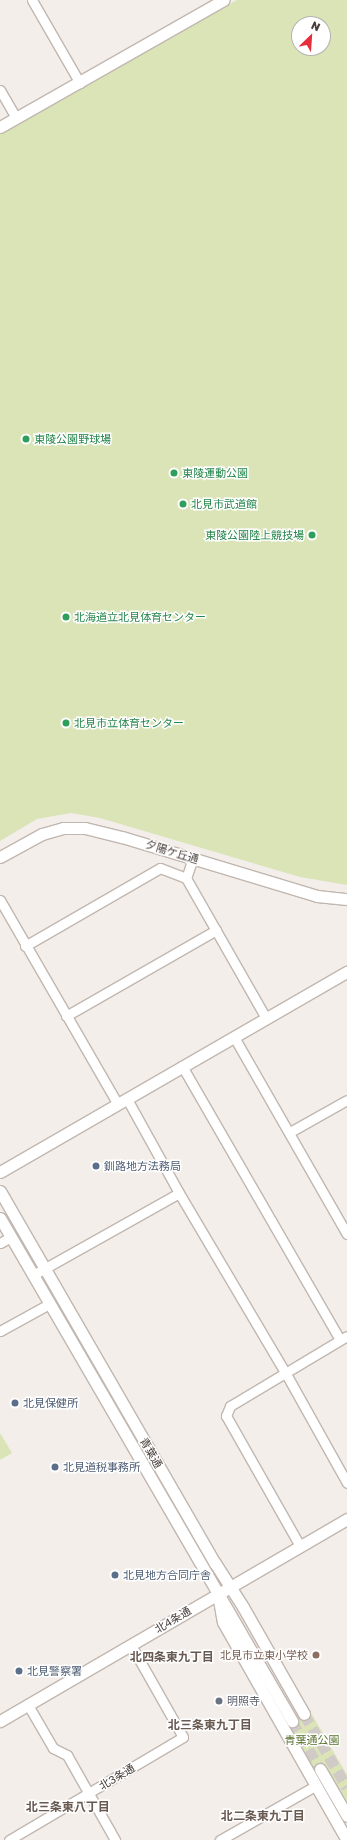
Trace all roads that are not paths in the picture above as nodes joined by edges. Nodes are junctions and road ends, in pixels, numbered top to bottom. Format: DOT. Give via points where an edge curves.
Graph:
graph roads {
  1 [pos="32,0"];
  2 [pos="224,0"];
  3 [pos="80,83"];
  4 [pos="0,90"];
  5 [pos="16,118"];
  6 [pos="0,127"];
  7 [pos="0,857"];
  8 [pos="193,858"];
  9 [pos="186,878"];
  10 [pos="347,899"];
  11 [pos="0,900"];
  12 [pos="216,930"];
  13 [pos="25,946"];
  14 [pos="347,972"];
  15 [pos="66,1016"];
  16 [pos="266,1018"];
  17 [pos="234,1037"];
  18 [pos="182,1066"];
  19 [pos="347,1100"];
  20 [pos="122,1101"];
  21 [pos="290,1132"];
  22 [pos="0,1172"];
  23 [pos="0,1191"];
  24 [pos="179,1193"];
  25 [pos="0,1218"];
  26 [pos="347,1234"];
  27 [pos="11,1237"];
  28 [pos="0,1244"];
  29 [pos="45,1268"];
  30 [pos="33,1275"];
  31 [pos="49,1304"];
  32 [pos="0,1331"];
  33 [pos="344,1338"];
  34 [pos="285,1372"];
  35 [pos="347,1483"];
  36 [pos="347,1519"];
  37 [pos="300,1546"];
  38 [pos="230,1587"];
  39 [pos="218,1594"];
  40 [pos="131,1645"];
  41 [pos="28,1705"];
  42 [pos="304,1714"];
  43 [pos="292,1721"];
  44 [pos="0,1722"];
  45 [pos="320,1769"];
  46 [pos="316,1786"];
  47 [pos="89,1794"];
  48 [pos="347,1816"];
  49 [pos="9,1840"];
  50 [pos="115,1840"];
  51 [pos="220,1840"];
  52 [pos="347,1840"];
  1 -- 3 [label="street"];
  2 -- 3 [label="street"];
  3 -- 5 [label="street"];
  4 -- 5 [label="street"];
  5 -- 6 [label="street"];
  7 -- 8 [label="street, 夕陽ケ丘通" via="42,834 63,828 85,828"];
  8 -- 9 [label="street"];
  8 -- 10 [label="street, 夕陽ケ丘通" via="317,896"];
  9 -- 12 [label="street"];
  9 -- 13 [label="street" via="160,868"];
  11 -- 13 [label="street"];
  12 -- 15 [label="street"];
  12 -- 16 [label="street"];
  13 -- 15 [label="street"];
  14 -- 16 [label="street"];
  15 -- 20 [label="street"];
  16 -- 17 [label="street"];
  17 -- 18 [label="street"];
  17 -- 21 [label="street"];
  18 -- 20 [label="street"];
  18 -- 33 [label="street"];
  19 -- 21 [label="street"];
  20 -- 22 [label="street"];
  20 -- 24 [label="street"];
  21 -- 26 [label="street"];
  23 -- 29 [label="street, 青葉通"];
  24 -- 29 [label="street"];
  24 -- 34 [label="street"];
  25 -- 27 [label="street, 青葉通"];
  27 -- 28 [label="street"];
  27 -- 30 [label="street, 青葉通"];
  29 -- 30 [label="street"];
  29 -- 38 [label="street, 青葉通"];
  30 -- 31 [label="street, 青葉通"];
  31 -- 32 [label="street"];
  31 -- 39 [label="street, 青葉通"];
  33 -- 34 [label="street"];
  34 -- 35 [label="street"];
  34 -- 37 [label="street" via="230,1406 226,1416"];
  36 -- 37 [label="street, 北4条通"];
  37 -- 38 [label="street, 北4条通"];
  38 -- 39 [label="street, 北4条通"];
  38 -- 42 [label="street, 青葉通"];
  39 -- 40 [label="street, 北4条通"];
  39 -- 43 [label="street, 青葉通"];
  39 -- 46 [label="street" via="223,1622"];
  40 -- 41 [label="street, 北4条通"];
  40 -- 47 [label="street, 北3条通" via="183,1737"];
  41 -- 44 [label="street, 北4条通"];
  41 -- 47 [label="street" via="52,1748 67,1755"];
  45 -- 48 [label="street"];
  46 -- 51 [label="street"];
  46 -- 52 [label="street"];
  47 -- 49 [label="street, 北3条通"];
  47 -- 50 [label="street"];
}
